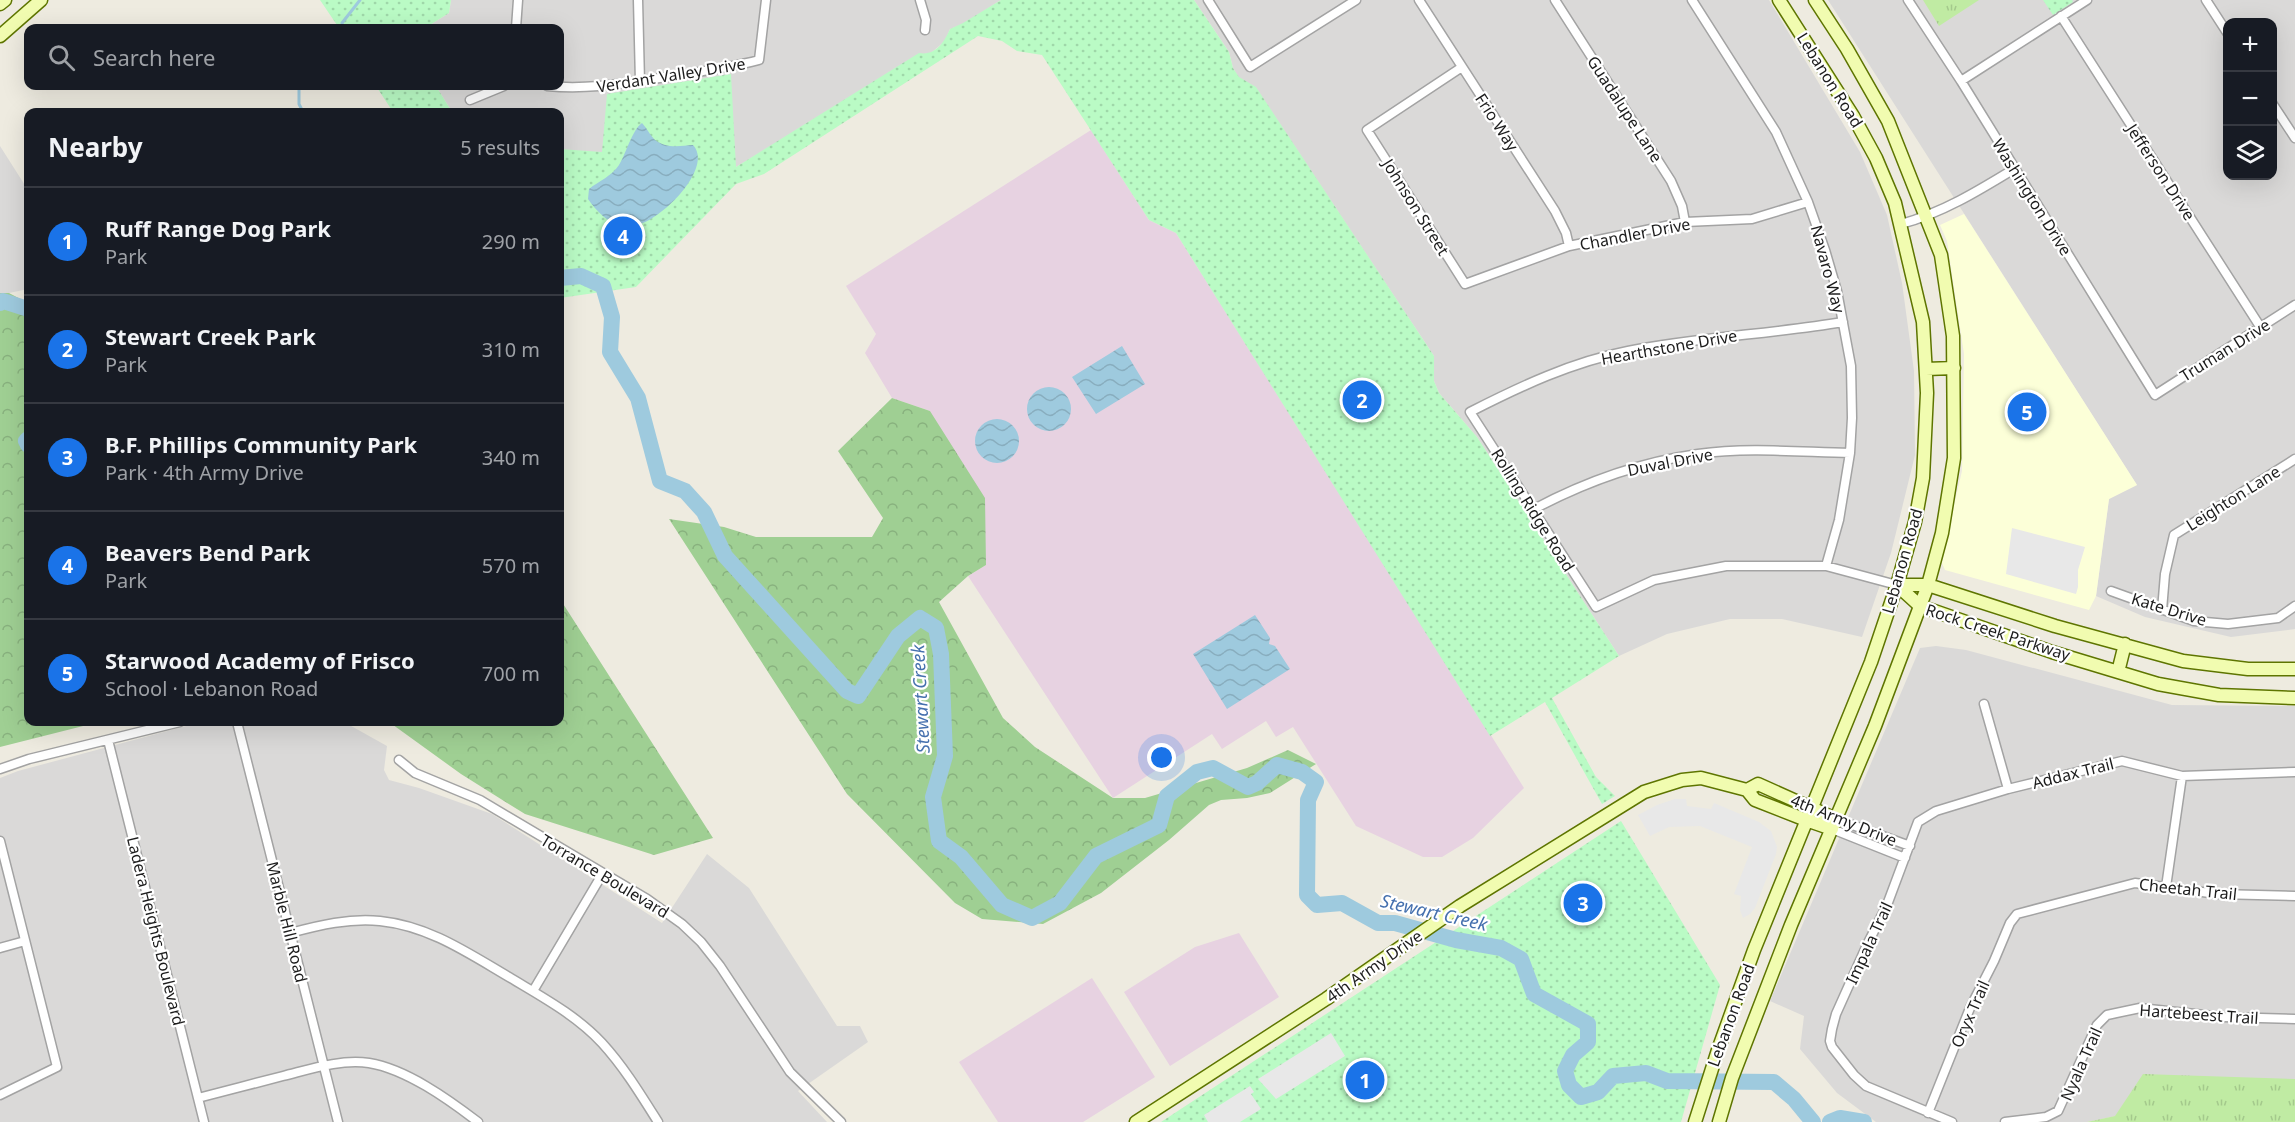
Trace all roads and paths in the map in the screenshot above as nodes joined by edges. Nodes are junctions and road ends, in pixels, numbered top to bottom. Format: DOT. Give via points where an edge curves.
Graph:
graph roads {
  1 [pos="5,0"];
  2 [pos="518,0"];
  3 [pos="638,0"];
  4 [pos="766,0"];
  5 [pos="920,0"];
  6 [pos="1208,0"];
  7 [pos="1356,0"];
  8 [pos="1419,0"];
  9 [pos="1555,0"];
  10 [pos="1692,0"];
  11 [pos="1779,0"];
  12 [pos="1815,0"];
  13 [pos="1908,0"];
  14 [pos="2087,0"];
  15 [pos="2206,0"];
  16 [pos="36,2"];
  17 [pos="0,4"];
  18 [pos="2061,16"];
  19 [pos="516,24"];
  20 [pos="2223,26"];
  21 [pos="925,30"];
  22 [pos="0,36"];
  23 [pos="1462,67"];
  24 [pos="1961,81"];
  25 [pos="640,82"];
  26 [pos="564,87"];
  27 [pos="494,90"];
  28 [pos="470,100"];
  29 [pos="2277,111"];
  30 [pos="2295,138"];
  31 [pos="2014,169"];
  32 [pos="1808,202"];
  33 [pos="1926,217"];
  34 [pos="1685,222"];
  35 [pos="1901,224"];
  36 [pos="1569,246"];
  37 [pos="1465,284"];
  38 [pos="2295,305"];
  39 [pos="1843,322"];
  40 [pos="2261,328"];
  41 [pos="1954,368"];
  42 [pos="1926,369"];
  43 [pos="2155,395"];
  44 [pos="1470,412"];
  45 [pos="1850,453"];
  46 [pos="2295,459"];
  47 [pos="1534,509"];
  48 [pos="1826,566"];
  49 [pos="1898,585"];
  50 [pos="1928,585"];
  51 [pos="2111,591"];
  52 [pos="1920,606"];
  53 [pos="2295,606"];
  54 [pos="2162,610"];
  55 [pos="2125,644"];
  56 [pos="2295,669"];
  57 [pos="2118,672"];
  58 [pos="2295,698"];
  59 [pos="1984,704"];
  60 [pos="164,726"];
  61 [pos="238,726"];
  62 [pos="108,740"];
  63 [pos="399,760"];
  64 [pos="0,769"];
  65 [pos="2295,772"];
  66 [pos="2182,776"];
  67 [pos="2008,789"];
  68 [pos="1747,790"];
  69 [pos="1810,808"];
  70 [pos="1806,820"];
  71 [pos="1834,824"];
  72 [pos="0,841"];
  73 [pos="1910,846"];
  74 [pos="1905,858"];
  75 [pos="603,873"];
  76 [pos="2166,887"];
  77 [pos="2295,896"];
  78 [pos="2015,917"];
  79 [pos="290,933"];
  80 [pos="25,941"];
  81 [pos="0,948"];
  82 [pos="533,991"];
  83 [pos="2105,1017"];
  84 [pos="2295,1018"];
  85 [pos="323,1066"];
  86 [pos="0,1095"];
  87 [pos="198,1098"];
  88 [pos="1928,1113"];
  89 [pos="204,1122"];
  90 [pos="338,1122"];
  91 [pos="478,1122"];
  92 [pos="658,1122"];
  93 [pos="841,1122"];
  94 [pos="1136,1122"];
  95 [pos="1695,1122"];
  96 [pos="1719,1122"];
  97 [pos="1952,1122"];
  98 [pos="2005,1122"];
  1 -- 17 [label="main road"];
  2 -- 19 [label="street"];
  3 -- 25 [label="street"];
  4 -- 25 [label="street, Verdant Valley Drive" via="759,60"];
  5 -- 21 [label="street"];
  6 -- 7 [label="street" via="1250,67"];
  8 -- 23 [label="street, Frio Way"];
  9 -- 34 [label="street, Guadalupe Lane" via="1671,181"];
  10 -- 32 [label="street, Navaro Way" via="1776,132"];
  11 -- 35 [label="main road, Lebanon Road" via="1859,126 1876,158"];
  12 -- 33 [label="main road, Lebanon Road" via="1888,121"];
  13 -- 24 [label="street, Washington Drive"];
  14 -- 18 [label="street"];
  15 -- 20 [label="street"];
  16 -- 22 [label="main road"];
  18 -- 24 [label="street"];
  18 -- 40 [label="street, Jefferson Drive"];
  23 -- 36 [label="street, Frio Way" via="1555,211"];
  23 -- 37 [label="street, Johnson Street" via="1367,130"];
  24 -- 31 [label="street, Washington Drive"];
  25 -- 26 [label="street, Verdant Valley Drive"];
  27 -- 28 [label="street"];
  29 -- 30 [label="street"];
  31 -- 33 [label="street"];
  31 -- 43 [label="street, Washington Drive"];
  32 -- 34 [label="street, Chandler Drive" via="1752,219"];
  32 -- 39 [label="street, Navaro Way" via="1826,250"];
  33 -- 35 [label="street"];
  33 -- 41 [label="main road, Lebanon Road" via="1941,255 1950,303"];
  34 -- 36 [label="street, Chandler Drive"];
  35 -- 42 [label="main road, Lebanon Road" via="1923,322"];
  36 -- 37 [label="street, Chandler Drive"];
  38 -- 40 [label="street, Truman Drive"];
  39 -- 44 [label="street, Hearthstone Drive" via="1627,351 1526,384"];
  39 -- 45 [label="street, Navaro Way" via="1853,389"];
  40 -- 43 [label="street, Truman Drive"];
  41 -- 42 [label="main road"];
  41 -- 50 [label="main road, Lebanon Road" via="1954,458 1942,533"];
  42 -- 49 [label="main road, Lebanon Road" via="1923,478"];
  44 -- 47 [label="street, Rolling Ridge Road"];
  45 -- 47 [label="street, Duval Drive" via="1698,454 1624,470 1567,491"];
  45 -- 48 [label="street, Navaro Way" via="1839,520"];
  46 -- 54 [label="street, Leighton Lane" via="2174,535 2164,574"];
  47 -- 48 [label="street, Rolling Ridge Road" via="1596,607 1654,580 1705,569"];
  48 -- 49 [label="street"];
  49 -- 50 [label="main road, Rock Creek Parkway"];
  49 -- 52 [label="main road, Rock Creek Parkway"];
  49 -- 69 [label="main road, Lebanon Road" via="1871,662"];
  50 -- 52 [label="main road, Lebanon Road"];
  50 -- 55 [label="main road, Rock Creek Parkway"];
  51 -- 54 [label="street, Kate Drive"];
  52 -- 57 [label="main road, Rock Creek Parkway"];
  52 -- 71 [label="main road, Lebanon Road"];
  53 -- 54 [label="street, Kate Drive" via="2278,618 2228,624 2194,621"];
  55 -- 56 [label="main road, Rock Creek Parkway" via="2205,664"];
  55 -- 57 [label="main road"];
  57 -- 58 [label="main road, Rock Creek Parkway" via="2219,695"];
  59 -- 67 [label="street"];
  60 -- 62 [label="street"];
  61 -- 79 [label="street, Marble Hill Road"];
  62 -- 64 [label="street"];
  62 -- 87 [label="street, Ladera Heights Boulevard"];
  63 -- 75 [label="street, Torrance Boulevard" via="415,773 474,797"];
  65 -- 66 [label="street, Addax Trail"];
  66 -- 67 [label="street, Addax Trail" via="2122,761"];
  66 -- 76 [label="street"];
  67 -- 73 [label="street, Addax Trail" via="1936,811 1918,822"];
  68 -- 69 [label="main road, 4th Army Drive" via="1758,784"];
  68 -- 70 [label="main road, 4th Army Drive" via="1755,800"];
  68 -- 94 [label="main road, 4th Army Drive" via="1701,778 1644,792 1512,873"];
  69 -- 70 [label="main road, Lebanon Road"];
  69 -- 71 [label="main road, 4th Army Drive"];
  70 -- 71 [label="main road, 4th Army Drive"];
  70 -- 95 [label="main road, Lebanon Road" via="1738,995"];
  71 -- 73 [label="street, 4th Army Drive"];
  71 -- 74 [label="street, 4th Army Drive"];
  71 -- 96 [label="main road, Lebanon Road" via="1791,925"];
  72 -- 80 [label="street"];
  73 -- 74 [label="street, Impala Trail"];
  74 -- 88 [label="street, Impala Trail" via="1836,1014 1830,1041 1866,1086"];
  75 -- 82 [label="street"];
  75 -- 93 [label="street, Torrance Boulevard" via="662,909 701,942 790,1072"];
  76 -- 77 [label="street, Cheetah Trail"];
  76 -- 78 [label="street, Cheetah Trail" via="2132,883 2024,911"];
  78 -- 88 [label="street, Oryx Trail" via="1970,1008"];
  79 -- 82 [label="street" via="349,921 410,926 452,944"];
  79 -- 85 [label="street, Marble Hill Road"];
  80 -- 81 [label="street"];
  80 -- 86 [label="street" via="57,1067"];
  82 -- 92 [label="street" via="574,1018 603,1044"];
  83 -- 84 [label="street, Hartebeest Trail" via="2140,1008 2223,1017"];
  83 -- 98 [label="street, Nyala Trail" via="2097,1025 2058,1111 2046,1117"];
  85 -- 87 [label="street"];
  85 -- 90 [label="street, Marble Hill Road"];
  85 -- 91 [label="street" via="361,1063 396,1071"];
  87 -- 89 [label="street, Ladera Heights Boulevard"];
  88 -- 97 [label="street"];
}
